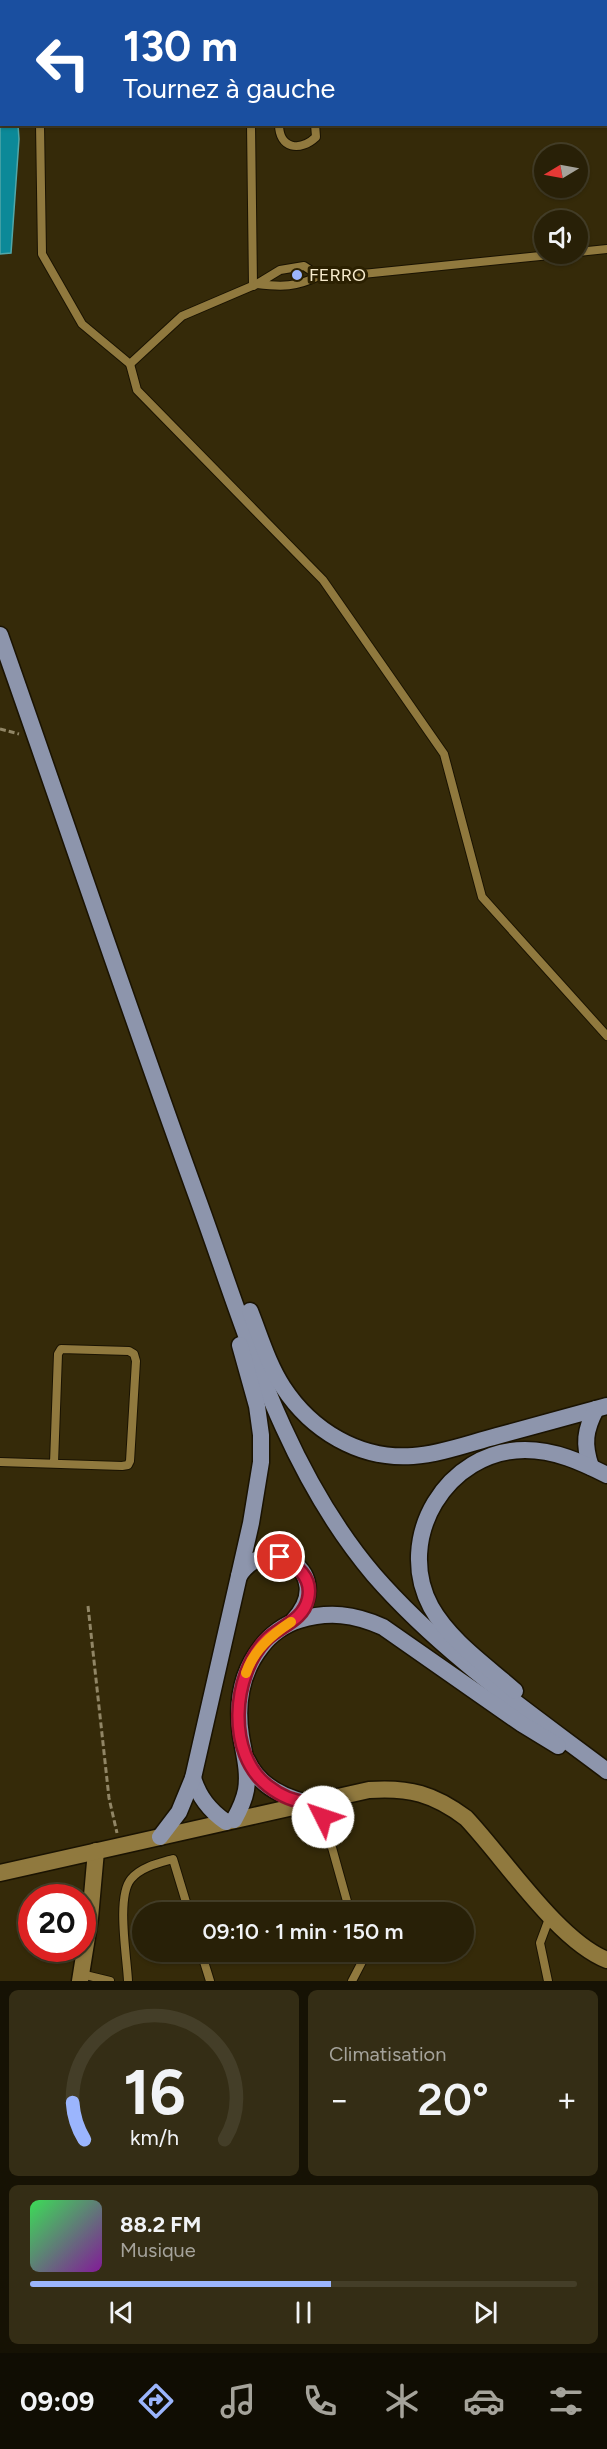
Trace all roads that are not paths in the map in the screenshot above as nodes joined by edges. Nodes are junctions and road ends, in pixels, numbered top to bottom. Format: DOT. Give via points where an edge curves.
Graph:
graph roads {
  1 [pos="40,126"];
  2 [pos="251,126"];
  3 [pos="279,126"];
  4 [pos="315,126"];
  5 [pos="607,249"];
  6 [pos="588,251"];
  7 [pos="534,257"];
  8 [pos="319,276"];
  9 [pos="255,285"];
  10 [pos="130,364"];
  11 [pos="0,635"];
  12 [pos="607,1036"];
  13 [pos="159,1088"];
  14 [pos="188,1172"];
  15 [pos="602,1407"];
  16 [pos="0,1462"];
  17 [pos="54,1463"];
  18 [pos="591,1467"];
  19 [pos="607,1475"];
  20 [pos="238,1578"];
  21 [pos="293,1621"];
  22 [pos="245,1756"];
  23 [pos="604,1770"];
  24 [pos="193,1778"];
  25 [pos="313,1802"];
  26 [pos="230,1821"];
  27 [pos="160,1837"];
  28 [pos="96,1851"];
  29 [pos="0,1873"];
  30 [pos="186,1902"];
  31 [pos="347,1902"];
  32 [pos="550,1915"];
  33 [pos="607,1960"];
  34 [pos="204,1962"];
  35 [pos="362,1962"];
  36 [pos="80,1978"];
  37 [pos="110,1981"];
  38 [pos="128,1981"];
  39 [pos="210,1981"];
  40 [pos="352,1981"];
  41 [pos="548,1981"];
  1 -- 10 [label="lane" via="42,254 82,324"];
  2 -- 9 [label="lane"];
  3 -- 4 [label="lane" via="284,141 298,147 316,137"];
  5 -- 6 [label="lane"];
  7 -- 8 [label="lane"];
  8 -- 9 [label="lane" via="300,285"];
  8 -- 9 [label="lane" via="304,266 280,270"];
  9 -- 10 [label="lane" via="182,316"];
  10 -- 12 [label="lane" via="137,390 324,580 444,754 482,897"];
  11 -- 13 [label="main road"];
  13 -- 14 [label="main road"];
  13 -- 15 [label="main road" via="272,1367 282,1386 315,1425 335,1439 361,1449 412,1456"];
  14 -- 20 [label="main road" via="250,1381 261,1435 258,1487"];
  14 -- 23 [label="main road" via="268,1393 302,1466 337,1524 374,1574 425,1628 491,1685"];
  15 -- 18 [label="main road" via="589,1423 585,1442"];
  16 -- 17 [label="lane"];
  17 -- 17 [label="lane" via="128,1464 134,1354 62,1349 58,1354"];
  18 -- 19 [label="main road"];
  18 -- 23 [label="main road" via="556,1453 523,1450 488,1456 474,1463 449,1483 430,1507 419,1565 430,1606 451,1633"];
  20 -- 21 [label="main road" via="258,1559 280,1557 293,1563 308,1584 308,1598 304,1610"];
  20 -- 24 [label="main road"];
  21 -- 22 [label="main road" via="267,1639 250,1661 241,1686 239,1710"];
  21 -- 23 [label="main road" via="344,1614 383,1627 522,1724"];
  22 -- 25 [label="main road" via="267,1785 285,1796"];
  22 -- 26 [label="main road" via="246,1792"];
  24 -- 26 [label="main road" via="205,1804"];
  24 -- 27 [label="main road" via="179,1812"];
  25 -- 26 [label="main road"];
  25 -- 31 [label="lane"];
  25 -- 32 [label="main road" via="394,1788 433,1798 466,1818"];
  26 -- 27 [label="main road"];
  27 -- 28 [label="main road"];
  28 -- 29 [label="main road"];
  28 -- 36 [label="main road"];
  30 -- 38 [label="lane" via="173,1859 147,1868 130,1880 124,1902"];
  32 -- 33 [label="main road" via="587,1950"];
  32 -- 41 [label="lane" via="540,1943"];
  34 -- 39 [label="lane"];
  35 -- 40 [label="lane"];
  36 -- 37 [label="lane"];
}
